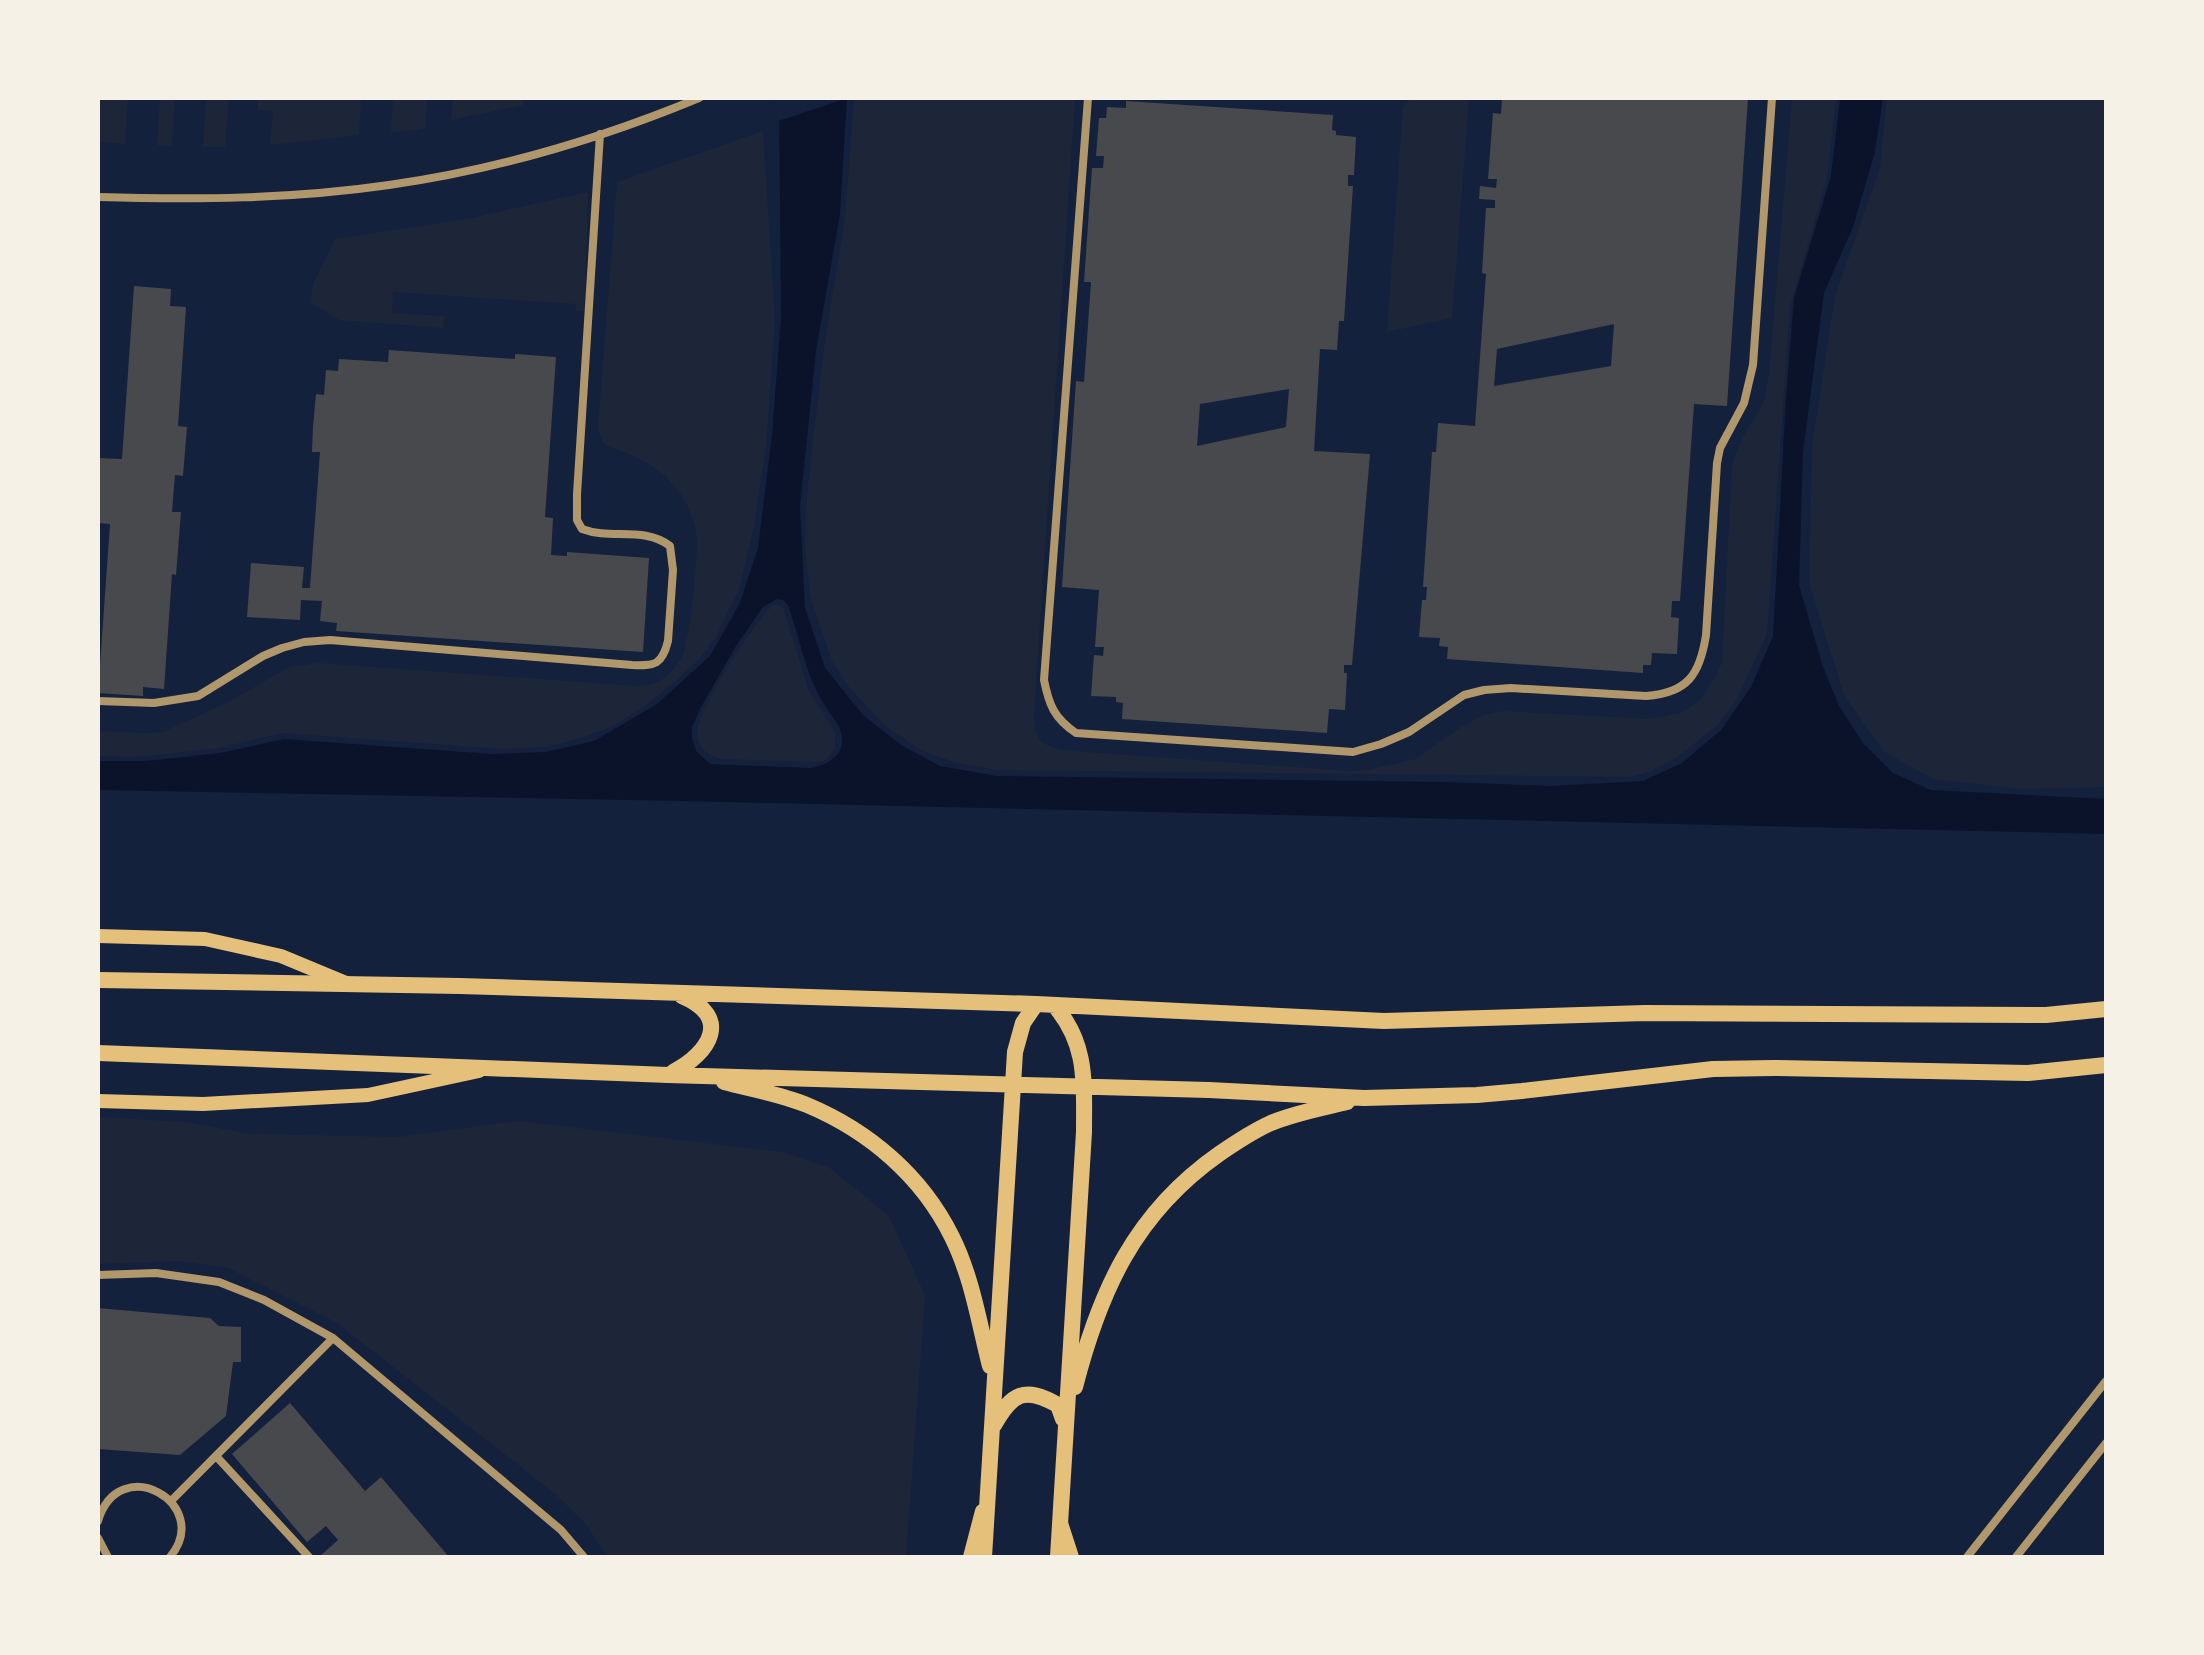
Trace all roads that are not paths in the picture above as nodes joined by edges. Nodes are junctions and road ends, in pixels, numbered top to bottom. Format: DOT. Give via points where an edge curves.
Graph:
graph roads {
  1 [pos="699,98"];
  2 [pos="1088,98"];
  3 [pos="1772,98"];
  4 [pos="600,134"];
  5 [pos="98,197"];
  6 [pos="98,701"];
  7 [pos="98,936"];
  8 [pos="98,980"];
  9 [pos="347,983"];
  10 [pos="674,992"];
  11 [pos="1036,1004"];
  12 [pos="1054,1005"];
  13 [pos="2106,1009"];
  14 [pos="98,1053"];
  15 [pos="2106,1065"];
  16 [pos="492,1069"];
  17 [pos="668,1075"];
  18 [pos="700,1075"];
  19 [pos="1013,1085"];
  20 [pos="1084,1088"];
  21 [pos="1364,1098"];
  22 [pos="98,1101"];
  23 [pos="98,1275"];
  24 [pos="333,1338"];
  25 [pos="2106,1381"];
  26 [pos="994,1385"];
  27 [pos="1065,1425"];
  28 [pos="992,1429"];
  29 [pos="2106,1443"];
  30 [pos="216,1456"];
  31 [pos="988,1487"];
  32 [pos="171,1501"];
  33 [pos="100,1511"];
  34 [pos="1060,1519"];
  35 [pos="98,1521"];
  36 [pos="98,1538"];
  37 [pos="103,1553"];
  38 [pos="173,1556"];
  39 [pos="309,1557"];
  40 [pos="584,1557"];
  41 [pos="970,1557"];
  42 [pos="984,1557"];
  43 [pos="1058,1557"];
  44 [pos="1072,1557"];
  45 [pos="1967,1557"];
  46 [pos="2016,1557"];
  1 -- 4 [label="street"];
  2 -- 3 [label="street" via="1044,680 1048,701 1076,733 1353,752 1409,732 1464,695 1484,690 1646,696 1675,691 1697,670 1706,635 1717,463 1744,403 1753,365"];
  4 -- 5 [label="street" via="532,156 391,185 234,199"];
  4 -- 6 [label="street" via="577,520 592,532 654,536 670,546 668,641 660,661 632,665 330,640 304,642 263,656 198,696 154,703"];
  7 -- 9 [label="main road" via="205,939 281,956"];
  8 -- 9 [label="main road"];
  9 -- 10 [label="main road"];
  10 -- 11 [label="main road"];
  10 -- 17 [label="main road" via="697,1002 711,1024 702,1051"];
  11 -- 12 [label="main road"];
  11 -- 19 [label="main road" via="1023,1023"];
  12 -- 13 [label="main road" via="1384,1021 1645,1013 2046,1015"];
  12 -- 20 [label="main road" via="1076,1039"];
  14 -- 16 [label="main road"];
  15 -- 21 [label="main road" via="2028,1073 1713,1069 1477,1095"];
  16 -- 17 [label="main road"];
  16 -- 22 [label="main road" via="368,1095 203,1104"];
  17 -- 18 [label="main road"];
  18 -- 19 [label="main road"];
  18 -- 26 [label="main road" via="806,1105 882,1148 910,1174 952,1238 971,1289"];
  19 -- 20 [label="main road"];
  19 -- 26 [label="main road"];
  20 -- 21 [label="main road"];
  20 -- 27 [label="main road"];
  21 -- 27 [label="main road" via="1267,1124 1199,1168 1166,1198 1111,1278 1088,1337"];
  23 -- 24 [label="street" via="156,1273 219,1282"];
  24 -- 30 [label="street"];
  24 -- 40 [label="street" via="561,1530"];
  25 -- 45 [label="street"];
  26 -- 28 [label="main road"];
  27 -- 28 [label="main road" via="1058,1405 1030,1394 1014,1398"];
  27 -- 34 [label="main road"];
  28 -- 31 [label="main road"];
  29 -- 46 [label="street"];
  30 -- 32 [label="street"];
  30 -- 39 [label="street"];
  31 -- 41 [label="main road"];
  31 -- 42 [label="main road"];
  32 -- 33 [label="street" via="147,1487 133,1487 108,1499"];
  32 -- 38 [label="street" via="182,1527"];
  33 -- 35 [label="street"];
  34 -- 43 [label="main road"];
  34 -- 44 [label="main road"];
  36 -- 37 [label="street"];
}
